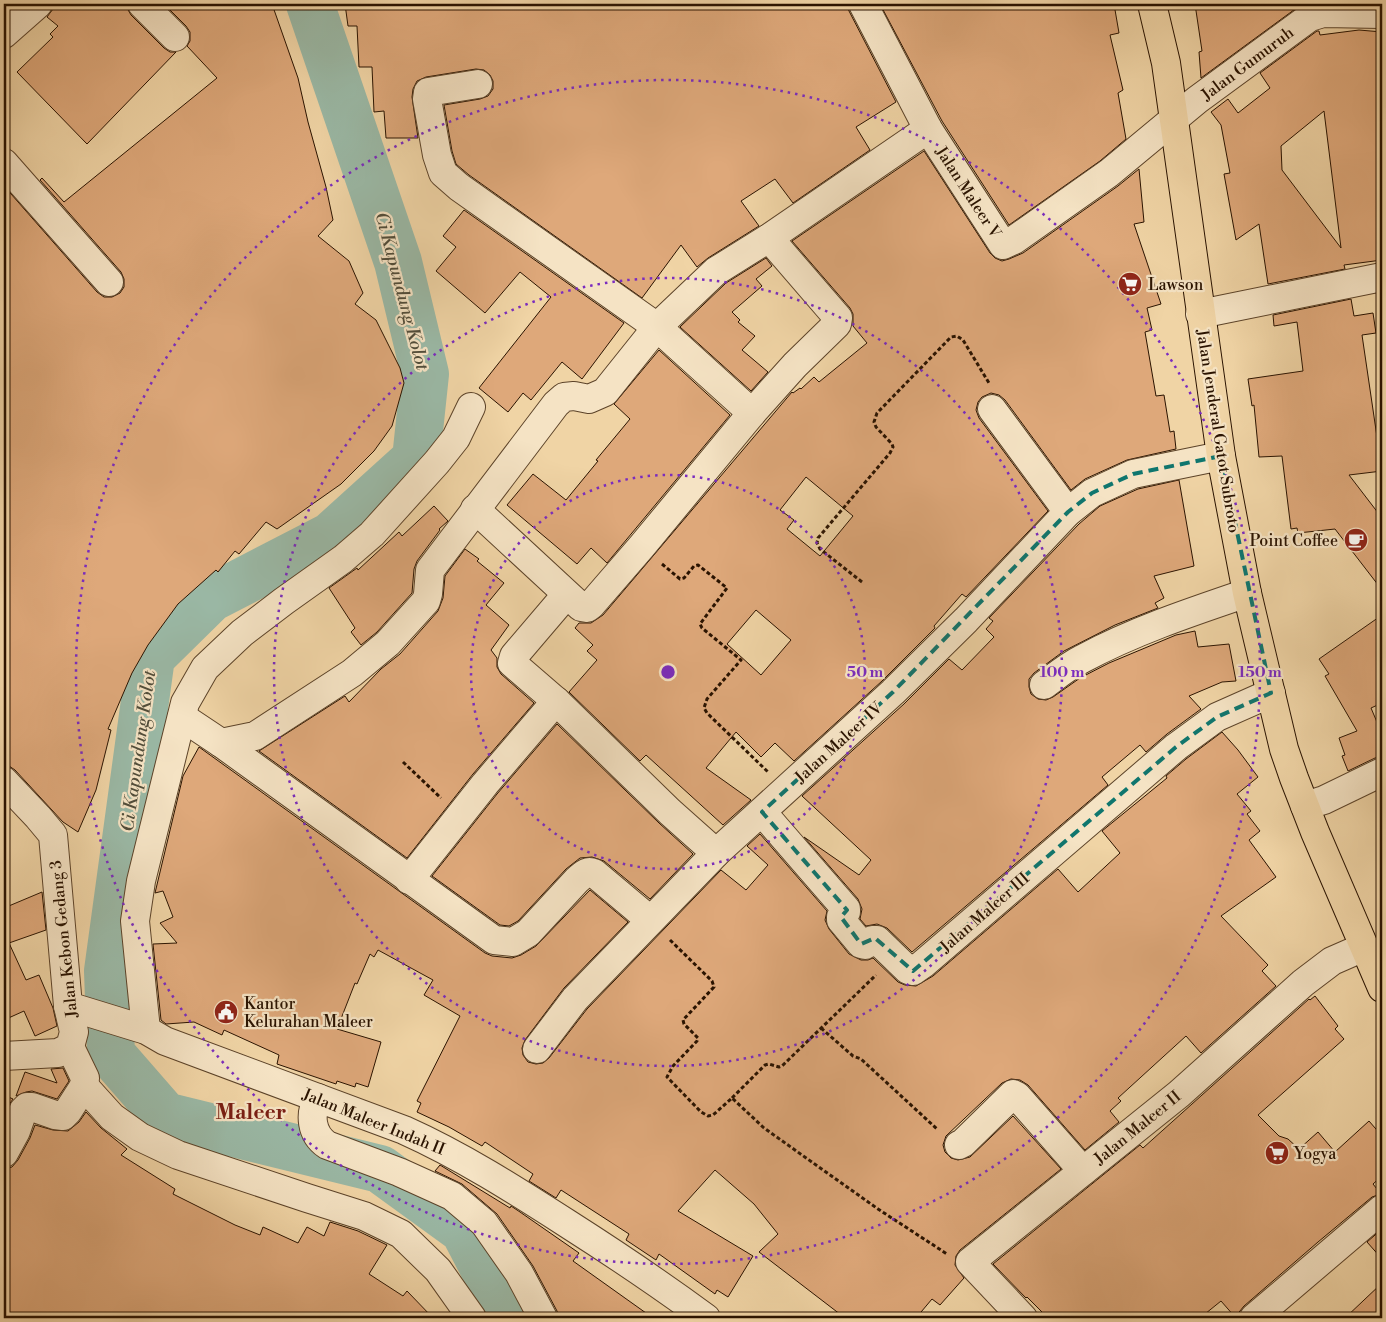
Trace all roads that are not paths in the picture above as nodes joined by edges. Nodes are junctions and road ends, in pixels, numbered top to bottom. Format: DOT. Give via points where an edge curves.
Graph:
graph roads {
  1 [pos="38,4"];
  2 [pos="142,4"];
  3 [pos="862,4"];
  4 [pos="1152,4"];
  5 [pos="1382,14"];
  6 [pos="4,34"];
  7 [pos="175,37"];
  8 [pos="478,84"];
  9 [pos="1174,119"];
  10 [pos="928,129"];
  11 [pos="4,163"];
  12 [pos="769,238"];
  13 [pos="1382,277"];
  14 [pos="109,282"];
  15 [pos="1200,314"];
  16 [pos="657,327"];
  17 [pos="472,408"];
  18 [pos="992,409"];
  19 [pos="752,412"];
  20 [pos="1220,456"];
  21 [pos="475,509"];
  22 [pos="1068,512"];
  23 [pos="1247,593"];
  24 [pos="566,595"];
  25 [pos="1044,685"];
  26 [pos="1271,693"];
  27 [pos="556,701"];
  28 [pos="182,717"];
  29 [pos="222,743"];
  30 [pos="1382,772"];
  31 [pos="4,781"];
  32 [pos="1305,806"];
  33 [pos="762,812"];
  34 [pos="716,853"];
  35 [pos="409,880"];
  36 [pos="650,920"];
  37 [pos="1364,947"];
  38 [pos="1382,988"];
  39 [pos="73,1008"];
  40 [pos="146,1030"];
  41 [pos="70,1047"];
  42 [pos="537,1049"];
  43 [pos="4,1056"];
  44 [pos="84,1086"];
  45 [pos="318,1098"];
  46 [pos="959,1145"];
  47 [pos="4,1153"];
  48 [pos="1083,1171"];
  49 [pos="1382,1209"];
  50 [pos="472,1318"];
  51 [pos="543,1318"];
  52 [pos="706,1318"];
  53 [pos="1023,1318"];
  54 [pos="1254,1318"];
  1 -- 6 [label="street"];
  2 -- 7 [label="street"];
  3 -- 10 [label="street, Jalan Maleer V"];
  4 -- 9 [label="main road, Jalan Jenderal Gatot Subroto" via="1166,63"];
  5 -- 9 [label="street, Jalan Gumuruh" via="1322,13 1310,17"];
  8 -- 16 [label="street" via="428,92 437,155 443,173 458,187"];
  9 -- 10 [label="street, Jalan Maleer V" via="1109,172 1003,245"];
  9 -- 15 [label="main road, Jalan Jenderal Gatot Subroto"];
  10 -- 12 [label="street"];
  11 -- 14 [label="street"];
  12 -- 16 [label="street" via="716,272"];
  12 -- 19 [label="street" via="838,318 834,328"];
  13 -- 15 [label="street"];
  15 -- 20 [label="main road, Jalan Jenderal Gatot Subroto"];
  16 -- 19 [label="street"];
  16 -- 21 [label="street" via="605,392 589,399 564,397 556,404"];
  17 -- 28 [label="street" via="442,456 372,534 242,633 205,668 185,703"];
  18 -- 22 [label="street"];
  19 -- 24 [label="street" via="587,608"];
  20 -- 22 [label="street, Jalan Maleer IV" via="1133,474 1092,493"];
  20 -- 23 [label="main road, Jalan Jenderal Gatot Subroto"];
  21 -- 24 [label="street"];
  21 -- 29 [label="street" via="430,570 426,601 388,643 352,674 255,736"];
  22 -- 33 [label="street, Jalan Maleer IV" via="893,692"];
  23 -- 25 [label="street" via="1195,610 1080,659"];
  23 -- 26 [label="main road, Jalan Jenderal Gatot Subroto"];
  24 -- 27 [label="street" via="512,660"];
  26 -- 32 [label="main road, Jalan Jenderal Gatot Subroto" via="1284,749"];
  26 -- 33 [label="street, Jalan Maleer III" via="1217,717 1176,746 913,971 908,970 877,940 861,944 841,920 846,909"];
  27 -- 34 [label="street"];
  27 -- 35 [label="street"];
  28 -- 29 [label="street"];
  28 -- 40 [label="street" via="137,903 135,921"];
  29 -- 35 [label="street"];
  30 -- 32 [label="street"];
  31 -- 39 [label="street, Jalan Kebon Gedang 3" via="53,835"];
  32 -- 37 [label="main road, Jalan Jenderal Gatot Subroto"];
  33 -- 34 [label="street, Jalan Maleer IV"];
  34 -- 36 [label="street, Jalan Maleer IV"];
  35 -- 36 [label="street" via="494,940 513,942 528,933 563,894 590,871"];
  36 -- 42 [label="street, Jalan Maleer IV" via="575,1000"];
  37 -- 38 [label="main road, Jalan Jenderal Gatot Subroto"];
  37 -- 48 [label="street, Jalan Maleer II" via="1332,961 1303,983 1179,1094"];
  39 -- 40 [label="street, Jalan Maleer Indah II"];
  39 -- 41 [label="street, Jalan Kebon Gedang 3" via="74,1032"];
  40 -- 45 [label="street, Jalan Maleer Indah II" via="165,1041"];
  41 -- 43 [label="street" via="58,1054"];
  41 -- 44 [label="street" via="85,1078"];
  44 -- 47 [label="street" via="63,1116 32,1107 23,1111"];
  44 -- 50 [label="street" via="112,1117 140,1137 178,1155 364,1216 402,1234 438,1270"];
  45 -- 51 [label="street" via="311,1119 320,1140 452,1196 484,1223 519,1273"];
  45 -- 52 [label="street, Jalan Maleer Indah II" via="404,1130 464,1160 519,1192"];
  46 -- 48 [label="street" via="1013,1094"];
  48 -- 53 [label="street, Jalan Maleer II" via="970,1262"];
  49 -- 54 [label="street"];
}
